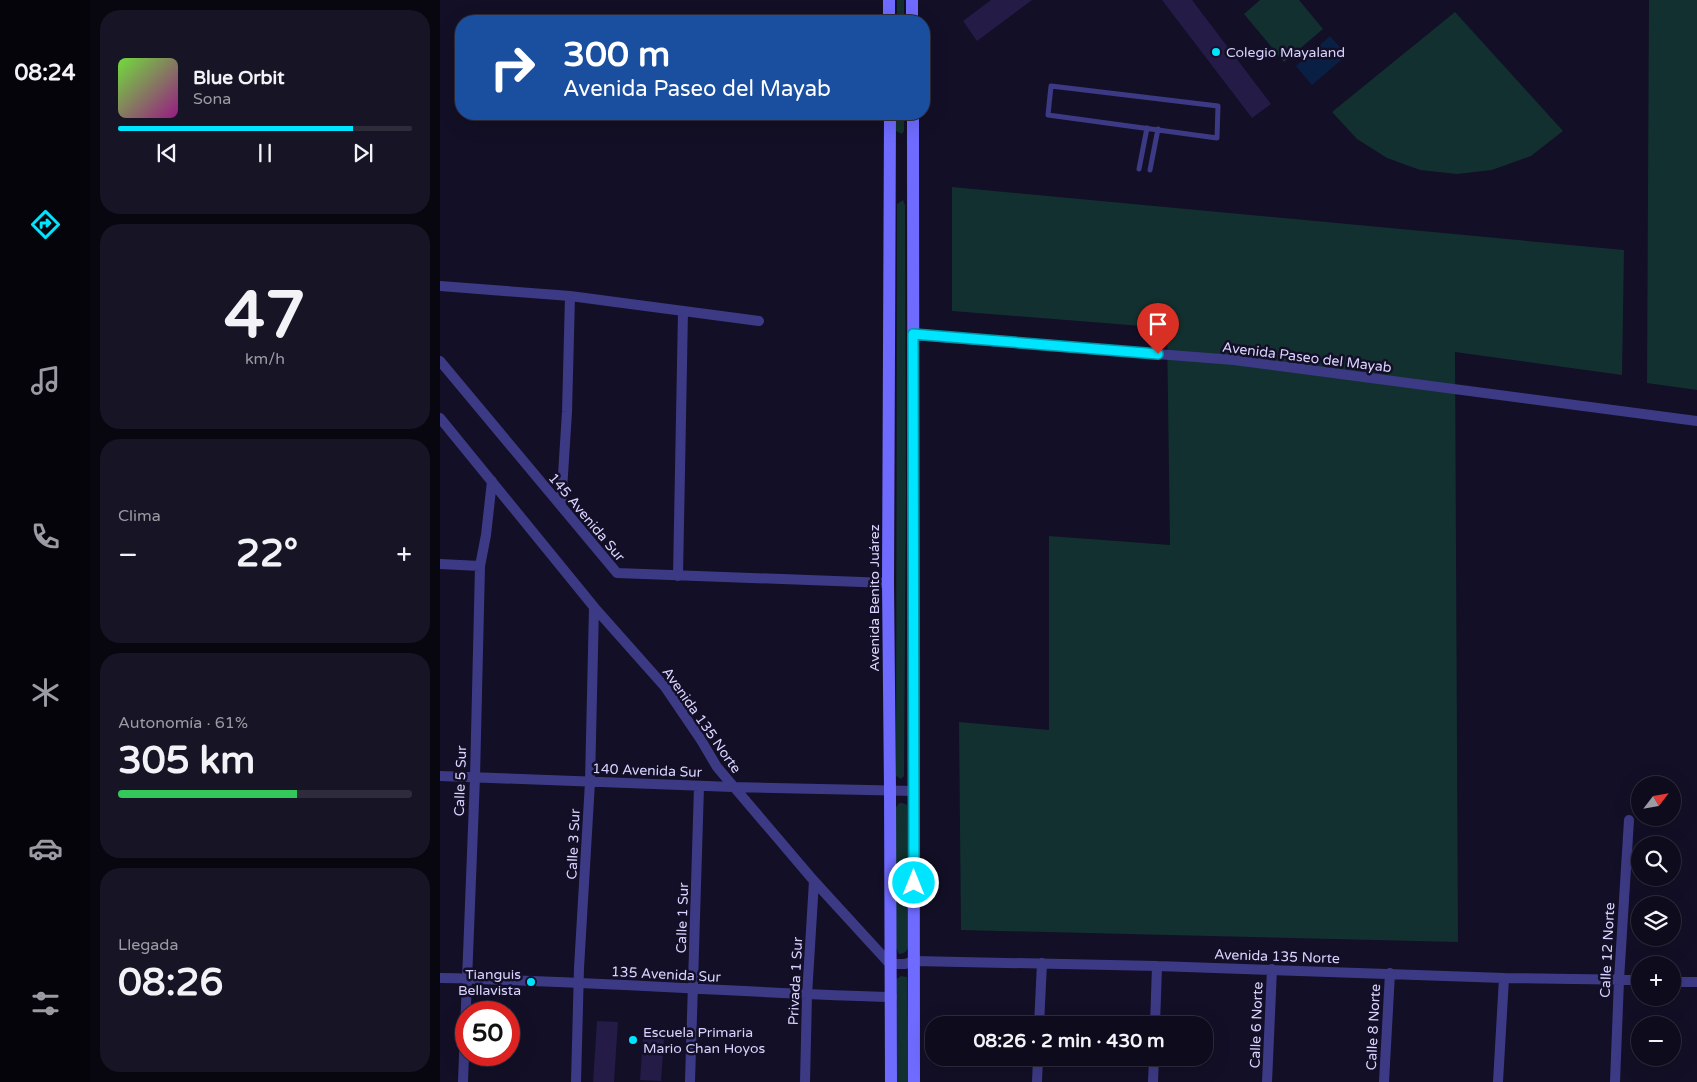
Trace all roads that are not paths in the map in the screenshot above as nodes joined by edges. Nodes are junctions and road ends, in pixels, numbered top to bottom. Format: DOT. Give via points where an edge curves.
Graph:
graph roads {
  1 [pos="889,0"];
  2 [pos="912,0"];
  3 [pos="889,15"];
  4 [pos="912,15"];
  5 [pos="890,120"];
  6 [pos="913,120"];
  7 [pos="1147,128"];
  8 [pos="1158,129"];
  9 [pos="1139,169"];
  10 [pos="1150,170"];
  11 [pos="440,286"];
  12 [pos="570,296"];
  13 [pos="683,311"];
  14 [pos="759,321"];
  15 [pos="913,334"];
  16 [pos="440,361"];
  17 [pos="440,418"];
  18 [pos="1697,421"];
  19 [pos="492,481"];
  20 [pos="561,506"];
  21 [pos="440,564"];
  22 [pos="480,566"];
  23 [pos="678,576"];
  24 [pos="888,583"];
  25 [pos="594,607"];
  26 [pos="440,776"];
  27 [pos="475,777"];
  28 [pos="590,782"];
  29 [pos="700,786"];
  30 [pos="733,787"];
  31 [pos="890,790"];
  32 [pos="914,791"];
  33 [pos="1629,820"];
  34 [pos="814,881"];
  35 [pos="914,961"];
  36 [pos="1042,963"];
  37 [pos="890,964"];
  38 [pos="1157,966"];
  39 [pos="1272,969"];
  40 [pos="1390,973"];
  41 [pos="440,978"];
  42 [pos="1504,978"];
  43 [pos="466,979"];
  44 [pos="1619,980"];
  45 [pos="1631,980"];
  46 [pos="1681,982"];
  47 [pos="1697,982"];
  48 [pos="579,983"];
  49 [pos="694,988"];
  50 [pos="807,995"];
  51 [pos="892,997"];
  52 [pos="1039,1016"];
  53 [pos="1155,1016"];
  54 [pos="1038,1066"];
  55 [pos="1154,1066"];
  56 [pos="463,1082"];
  57 [pos="576,1082"];
  58 [pos="690,1082"];
  59 [pos="805,1082"];
  60 [pos="891,1082"];
  61 [pos="914,1082"];
  62 [pos="1037,1082"];
  63 [pos="1154,1082"];
  64 [pos="1267,1082"];
  65 [pos="1384,1082"];
  66 [pos="1498,1082"];
  67 [pos="1615,1082"];
  1 -- 3 [label="main road"];
  2 -- 4 [label="main road"];
  5 -- 24 [label="main road, Avenida Benito Juárez"];
  6 -- 15 [label="main road"];
  7 -- 8 [label="lane"];
  7 -- 8 [label="lane" via="1048,115 1051,86 1218,106 1217,138"];
  7 -- 9 [label="lane"];
  8 -- 10 [label="lane"];
  11 -- 12 [label="street"];
  12 -- 13 [label="street"];
  12 -- 20 [label="street"];
  13 -- 14 [label="street"];
  13 -- 23 [label="street"];
  15 -- 18 [label="street, Avenida Paseo del Mayab" via="1234,360"];
  15 -- 32 [label="main road"];
  16 -- 20 [label="street, 145 Avenida Sur"];
  17 -- 19 [label="street, Avenida 135 Norte"];
  19 -- 22 [label="street, Calle 5 Sur"];
  19 -- 25 [label="street, Avenida 135 Norte"];
  20 -- 23 [label="street, 145 Avenida Sur" via="616,574"];
  21 -- 22 [label="street"];
  22 -- 27 [label="street, Calle 5 Sur"];
  23 -- 24 [label="street, 145 Avenida Sur"];
  24 -- 31 [label="main road, Avenida Benito Juárez"];
  25 -- 28 [label="street, Calle 3 Sur"];
  25 -- 30 [label="street, Avenida 135 Norte" via="665,687 717,768"];
  26 -- 27 [label="street, 140 Avenida Sur"];
  27 -- 28 [label="street, 140 Avenida Sur"];
  27 -- 43 [label="street, Calle 5 Sur"];
  28 -- 29 [label="street, 140 Avenida Sur"];
  28 -- 48 [label="street, Calle 3 Sur"];
  29 -- 30 [label="street, 140 Avenida Sur"];
  29 -- 49 [label="street, Calle 1 Sur"];
  30 -- 31 [label="street, 140 Avenida Sur"];
  30 -- 34 [label="street, Avenida 135 Norte"];
  31 -- 32 [label="street, 140 Avenida Sur"];
  31 -- 37 [label="main road, Avenida Benito Juárez"];
  32 -- 35 [label="main road"];
  33 -- 44 [label="street, Calle 12 Norte"];
  34 -- 37 [label="street, Avenida 135 Norte"];
  34 -- 50 [label="street, Privada 1 Sur"];
  35 -- 36 [label="street, Avenida 135 Norte"];
  35 -- 37 [label="street, Avenida 135 Norte"];
  35 -- 61 [label="main road"];
  36 -- 38 [label="street, Avenida 135 Norte"];
  36 -- 52 [label="street"];
  37 -- 51 [label="main road, Avenida Benito Juárez"];
  38 -- 39 [label="street, Avenida 135 Norte"];
  38 -- 53 [label="street"];
  39 -- 40 [label="street, Avenida 135 Norte"];
  39 -- 64 [label="street, Calle 6 Norte"];
  40 -- 42 [label="street, Avenida 135 Norte"];
  40 -- 65 [label="street, Calle 8 Norte"];
  41 -- 43 [label="street, 135 Avenida Sur"];
  42 -- 44 [label="street, Avenida 135 Norte"];
  42 -- 66 [label="street"];
  43 -- 48 [label="street, 135 Avenida Sur"];
  43 -- 56 [label="street, Calle 5 Sur"];
  44 -- 45 [label="street, Avenida 135 Norte"];
  44 -- 67 [label="street, Calle 12 Norte"];
  46 -- 47 [label="street"];
  48 -- 49 [label="street, 135 Avenida Sur"];
  48 -- 57 [label="street, Calle 3 Sur"];
  49 -- 50 [label="street, 135 Avenida Sur"];
  49 -- 58 [label="street, Calle 1 Sur"];
  50 -- 51 [label="street, 135 Avenida Sur"];
  50 -- 59 [label="street, Privada 1 Sur"];
  51 -- 60 [label="main road, Avenida Benito Juárez"];
  54 -- 62 [label="street"];
  55 -- 63 [label="street"];
}
